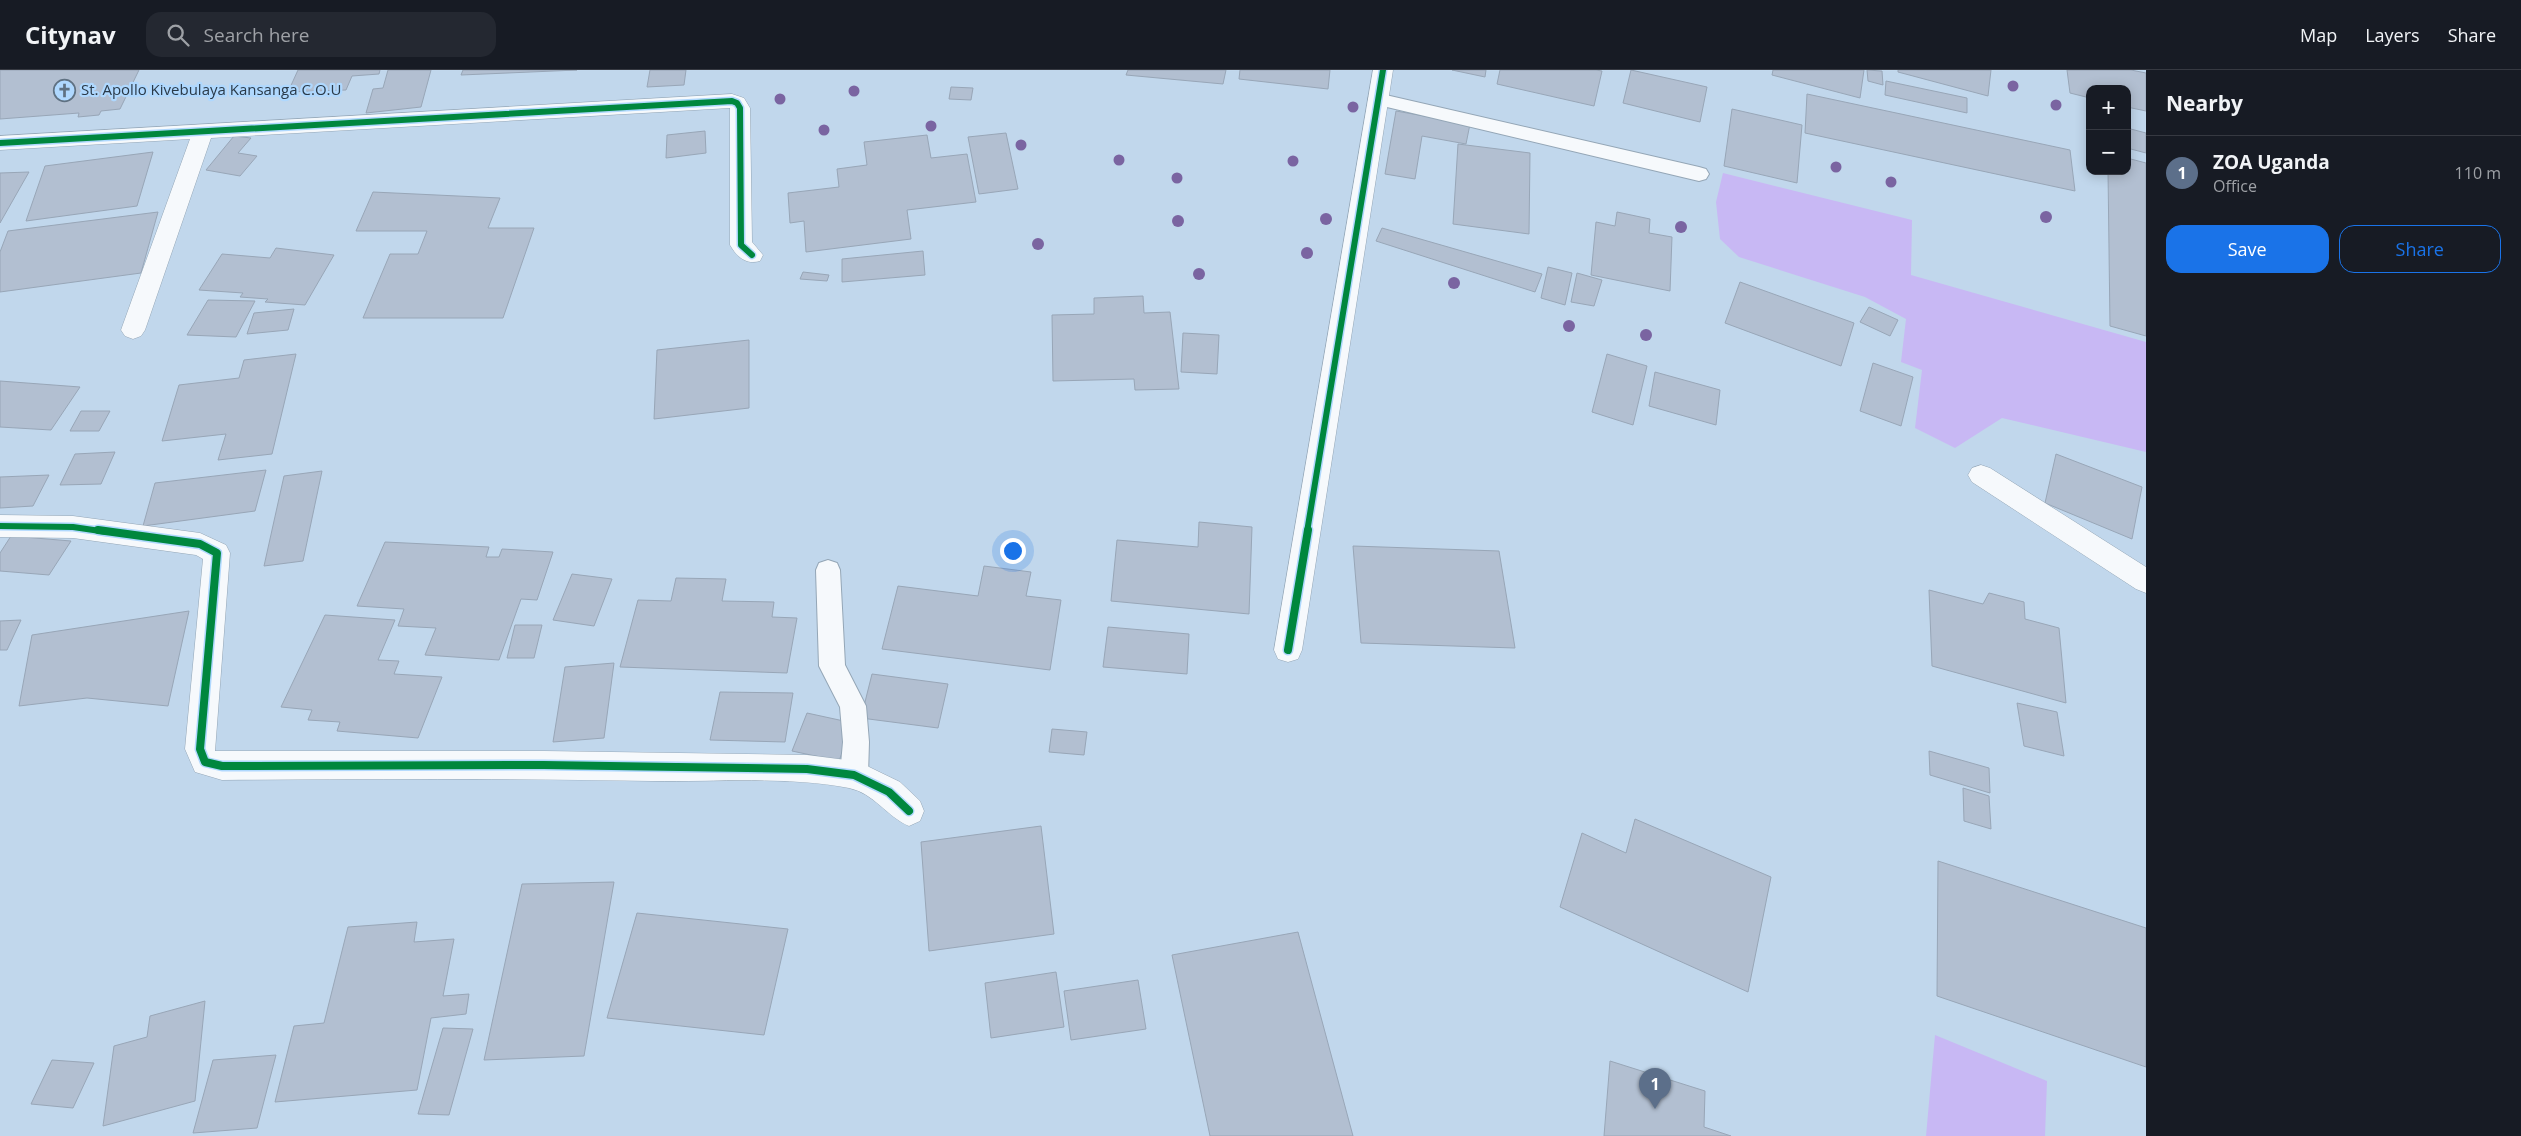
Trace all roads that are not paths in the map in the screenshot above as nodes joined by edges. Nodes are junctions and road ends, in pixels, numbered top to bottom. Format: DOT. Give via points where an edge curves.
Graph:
graph roads {
  1 [pos="1383,70"];
  2 [pos="1377,99"];
  3 [pos="203,131"];
  4 [pos="0,143"];
  5 [pos="1699,174"];
  6 [pos="752,255"];
  7 [pos="133,330"];
  8 [pos="1980,474"];
  9 [pos="0,526"];
  10 [pos="828,570"];
  11 [pos="2146,581"];
  12 [pos="1288,650"];
  13 [pos="854,775"];
  14 [pos="909,811"];
  1 -- 2 [label="street"];
  2 -- 5 [label="lane"];
  2 -- 12 [label="street"];
  3 -- 4 [label="street"];
  3 -- 6 [label="street" via="732,101 740,108 741,245"];
  3 -- 7 [label="street"];
  8 -- 11 [label="street"];
  9 -- 13 [label="street" via="73,527 200,544 217,553 200,749 205,762 222,766 544,765 807,769"];
  10 -- 13 [label="lane" via="832,666 853,706"];
  13 -- 14 [label="street" via="889,792"];
}
